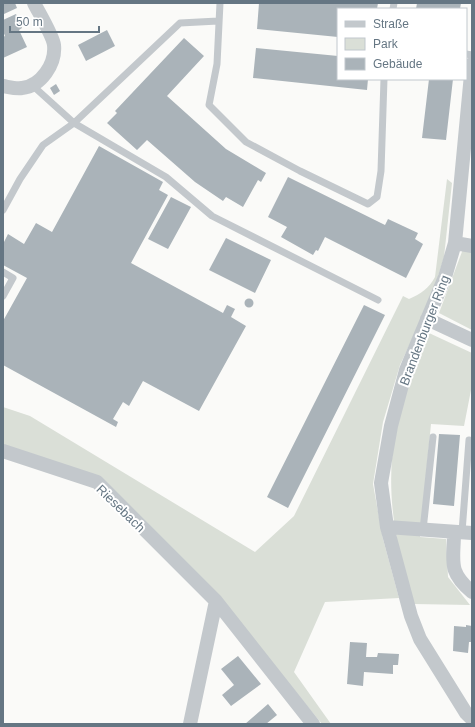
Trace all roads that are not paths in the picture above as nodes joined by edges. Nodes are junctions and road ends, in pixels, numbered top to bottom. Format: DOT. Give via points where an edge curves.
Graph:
graph roads {
  1 [pos="34,3"];
  2 [pos="220,3"];
  3 [pos="218,21"];
  4 [pos="472,64"];
  5 [pos="384,80"];
  6 [pos="32,85"];
  7 [pos="3,86"];
  8 [pos="470,115"];
  9 [pos="74,123"];
  10 [pos="3,210"];
  11 [pos="455,243"];
  12 [pos="472,246"];
  13 [pos="3,272"];
  14 [pos="3,296"];
  15 [pos="378,300"];
  16 [pos="427,319"];
  17 [pos="472,340"];
  18 [pos="433,437"];
  19 [pos="469,440"];
  20 [pos="3,451"];
  21 [pos="387,528"];
  22 [pos="423,530"];
  23 [pos="463,532"];
  24 [pos="472,592"];
  25 [pos="216,601"];
  26 [pos="472,719"];
  27 [pos="190,724"];
  28 [pos="313,724"];
  1 -- 6 [label="street" via="54,44 54,57 46,74"];
  2 -- 3 [label="lane"];
  3 -- 5 [label="lane" via="217,64 209,105 246,142 368,204 377,197 381,171"];
  3 -- 9 [label="lane" via="180,22"];
  4 -- 8 [label="street, Brandenburger Ring"];
  6 -- 7 [label="street" via="22,88"];
  6 -- 9 [label="lane"];
  8 -- 11 [label="street, Brandenburger Ring"];
  9 -- 10 [label="lane" via="43,145"];
  9 -- 15 [label="lane" via="166,177 212,216"];
  11 -- 12 [label="street"];
  11 -- 16 [label="street, Brandenburger Ring" via="445,277"];
  13 -- 14 [label="lane" via="12,278"];
  16 -- 17 [label="street"];
  16 -- 21 [label="street, Brandenburger Ring" via="406,370 391,426 381,483"];
  18 -- 22 [label="lane"];
  19 -- 23 [label="lane"];
  20 -- 25 [label="street, Riesebach" via="97,482"];
  21 -- 22 [label="street"];
  21 -- 26 [label="street, Brandenburger Ring" via="403,592 420,639"];
  22 -- 23 [label="street"];
  23 -- 24 [label="street" via="453,569 460,582"];
  25 -- 27 [label="street"];
  25 -- 28 [label="street, Riesebach"];
}
